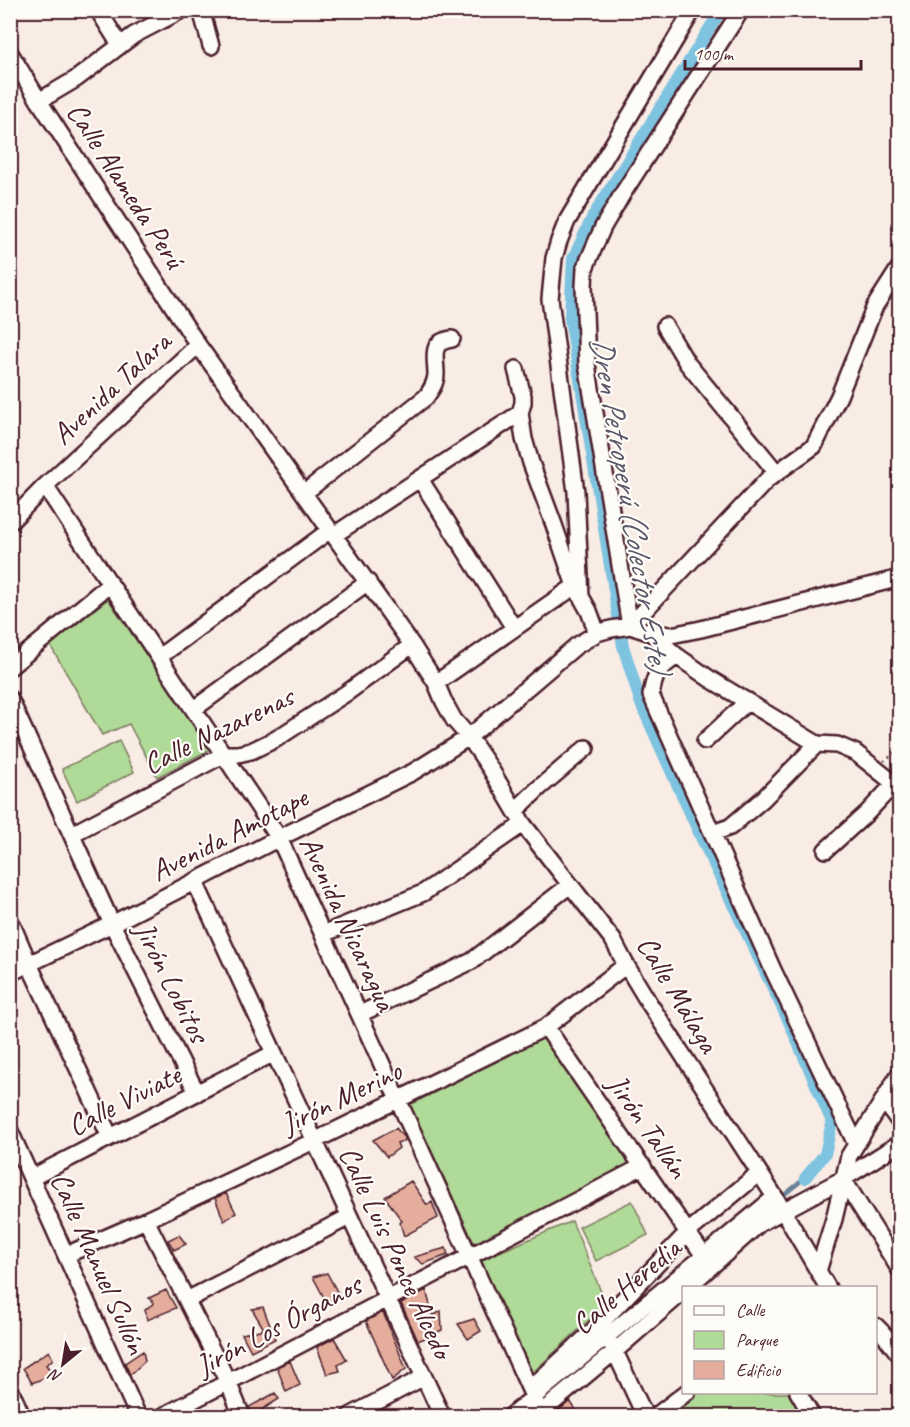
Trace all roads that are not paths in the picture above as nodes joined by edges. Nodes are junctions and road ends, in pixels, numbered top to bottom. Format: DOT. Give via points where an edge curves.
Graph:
graph roads {
  1 [pos="98,10"];
  2 [pos="182,10"];
  3 [pos="201,10"];
  4 [pos="693,10"];
  5 [pos="741,10"];
  6 [pos="120,45"];
  7 [pos="211,46"];
  8 [pos="10,53"];
  9 [pos="39,101"];
  10 [pos="900,267"];
  11 [pos="665,326"];
  12 [pos="452,339"];
  13 [pos="198,345"];
  14 [pos="516,369"];
  15 [pos="520,413"];
  16 [pos="777,473"];
  17 [pos="420,479"];
  18 [pos="45,486"];
  19 [pos="304,493"];
  20 [pos="10,522"];
  21 [pos="332,533"];
  22 [pos="900,578"];
  23 [pos="368,582"];
  24 [pos="110,584"];
  25 [pos="578,591"];
  26 [pos="630,626"];
  27 [pos="514,627"];
  28 [pos="702,629"];
  29 [pos="597,633"];
  30 [pos="651,633"];
  31 [pos="412,645"];
  32 [pos="159,657"];
  33 [pos="679,657"];
  34 [pos="10,667"];
  35 [pos="436,683"];
  36 [pos="10,699"];
  37 [pos="748,701"];
  38 [pos="194,709"];
  39 [pos="469,737"];
  40 [pos="705,741"];
  41 [pos="817,744"];
  42 [pos="586,748"];
  43 [pos="225,754"];
  44 [pos="897,786"];
  45 [pos="520,817"];
  46 [pos="713,833"];
  47 [pos="72,834"];
  48 [pos="279,838"];
  49 [pos="826,850"];
  50 [pos="195,882"];
  51 [pos="570,885"];
  52 [pos="10,920"];
  53 [pos="112,924"];
  54 [pos="323,934"];
  55 [pos="29,964"];
  56 [pos="626,965"];
  57 [pos="10,973"];
  58 [pos="360,1014"];
  59 [pos="546,1027"];
  60 [pos="274,1053"];
  61 [pos="900,1073"];
  62 [pos="197,1093"];
  63 [pos="399,1100"];
  64 [pos="884,1100"];
  65 [pos="900,1123"];
  66 [pos="10,1131"];
  67 [pos="110,1137"];
  68 [pos="314,1141"];
  69 [pos="900,1143"];
  70 [pos="856,1144"];
  71 [pos="643,1166"];
  72 [pos="759,1173"];
  73 [pos="31,1178"];
  74 [pos="843,1179"];
  75 [pos="779,1203"];
  76 [pos="350,1217"];
  77 [pos="146,1220"];
  78 [pos="688,1232"];
  79 [pos="66,1255"];
  80 [pos="470,1256"];
  81 [pos="704,1256"];
  82 [pos="900,1270"];
  83 [pos="818,1271"];
  84 [pos="688,1286"];
  85 [pos="826,1286"];
  86 [pos="682,1293"];
  87 [pos="387,1299"];
  88 [pos="187,1300"];
  89 [pos="877,1327"];
  90 [pos="608,1336"];
  91 [pos="615,1351"];
  92 [pos="900,1355"];
  93 [pos="424,1377"];
  94 [pos="228,1382"];
  95 [pos="10,1389"];
  96 [pos="531,1394"];
  97 [pos="684,1394"];
  98 [pos="799,1394"];
  99 [pos="540,1415"];
  100 [pos="22,1416"];
  101 [pos="138,1416"];
  102 [pos="163,1416"];
  103 [pos="242,1416"];
  104 [pos="350,1416"];
  105 [pos="442,1416"];
  106 [pos="511,1416"];
  107 [pos="645,1416"];
  108 [pos="656,1416"];
  109 [pos="812,1416"];
  1 -- 6 [label="street"];
  2 -- 6 [label="street"];
  3 -- 7 [label="street"];
  4 -- 25 [label="street" via="567,221 554,258 550,299 576,492"];
  5 -- 26 [label="street" via="623,193 585,268 587,364"];
  6 -- 9 [label="street"];
  8 -- 9 [label="street, Calle Alameda Perú"];
  9 -- 13 [label="street, Calle Alameda Perú"];
  10 -- 16 [label="street" via="875,306 814,446"];
  11 -- 16 [label="street" via="687,363"];
  12 -- 19 [label="street" via="444,340 434,352 436,375 426,397"];
  13 -- 18 [label="street, Avenida Talara"];
  13 -- 19 [label="street, Calle Alameda Perú"];
  14 -- 15 [label="street" via="523,396"];
  15 -- 17 [label="street"];
  15 -- 25 [label="street" via="531,463"];
  16 -- 26 [label="street"];
  17 -- 21 [label="street"];
  17 -- 27 [label="street"];
  18 -- 20 [label="street, Avenida Talara"];
  18 -- 24 [label="street, Avenida Nicaragua"];
  19 -- 21 [label="street, Calle Alameda Perú"];
  21 -- 23 [label="street, Calle Málaga"];
  21 -- 32 [label="street"];
  22 -- 28 [label="street"];
  23 -- 31 [label="street, Calle Málaga"];
  23 -- 38 [label="street"];
  24 -- 32 [label="street, Avenida Nicaragua"];
  24 -- 34 [label="street"];
  25 -- 27 [label="street"];
  25 -- 29 [label="street"];
  26 -- 29 [label="street"];
  26 -- 30 [label="street"];
  27 -- 35 [label="street"];
  28 -- 30 [label="street" via="671,635"];
  28 -- 33 [label="street" via="689,637"];
  29 -- 39 [label="street, Avenida Amotape" via="576,646"];
  30 -- 33 [label="street"];
  31 -- 35 [label="street, Calle Málaga"];
  31 -- 43 [label="street, Calle Nazarenas" via="276,739 251,752"];
  32 -- 38 [label="street, Avenida Nicaragua"];
  33 -- 37 [label="street"];
  33 -- 46 [label="street" via="663,665 654,677 651,695"];
  35 -- 39 [label="street, Calle Málaga" via="454,720"];
  36 -- 47 [label="street, Jirón Lobitos"];
  37 -- 40 [label="street"];
  37 -- 41 [label="street"];
  38 -- 43 [label="street, Avenida Nicaragua"];
  39 -- 45 [label="street, Calle Málaga"];
  39 -- 48 [label="street, Avenida Amotape" via="413,772"];
  41 -- 44 [label="street" via="837,745 856,753"];
  41 -- 46 [label="street" via="763,799 730,827"];
  42 -- 45 [label="street" via="539,788"];
  43 -- 47 [label="street, Calle Nazarenas"];
  43 -- 48 [label="street, Avenida Nicaragua"];
  44 -- 49 [label="street"];
  45 -- 51 [label="street, Calle Málaga"];
  45 -- 54 [label="street" via="423,893"];
  46 -- 70 [label="street"];
  47 -- 53 [label="street, Jirón Lobitos"];
  48 -- 50 [label="street, Avenida Amotape"];
  48 -- 54 [label="street, Avenida Nicaragua"];
  50 -- 53 [label="street, Avenida Amotape"];
  50 -- 60 [label="street, Calle Luis Ponce Alcedo"];
  51 -- 56 [label="street, Calle Málaga" via="613,939"];
  51 -- 58 [label="street" via="472,960"];
  52 -- 55 [label="street"];
  53 -- 55 [label="street, Avenida Amotape"];
  53 -- 62 [label="street, Jirón Lobitos"];
  54 -- 58 [label="street, Avenida Nicaragua"];
  55 -- 57 [label="street, Avenida Amotape"];
  55 -- 67 [label="street"];
  56 -- 59 [label="street, Jirón Merino"];
  56 -- 72 [label="street, Calle Málaga"];
  58 -- 63 [label="street, Avenida Nicaragua"];
  59 -- 63 [label="street, Jirón Merino"];
  59 -- 71 [label="street, Jirón Tallán"];
  60 -- 62 [label="street, Calle Viviate"];
  60 -- 68 [label="street, Calle Luis Ponce Alcedo"];
  61 -- 64 [label="street"];
  62 -- 67 [label="street, Calle Viviate"];
  63 -- 68 [label="street, Jirón Merino"];
  63 -- 80 [label="street, Avenida Nicaragua"];
  64 -- 65 [label="street"];
  64 -- 70 [label="street"];
  66 -- 73 [label="street, Calle Manuel Sullón"];
  67 -- 73 [label="street, Calle Viviate"];
  68 -- 76 [label="street, Calle Luis Ponce Alcedo"];
  68 -- 77 [label="street, Jirón Merino"];
  69 -- 74 [label="street"];
  70 -- 74 [label="street"];
  71 -- 78 [label="street, Jirón Tallán"];
  71 -- 80 [label="street, Jirón Los Órganos"];
  72 -- 75 [label="street, Calle Málaga"];
  72 -- 78 [label="street"];
  73 -- 79 [label="street, Calle Manuel Sullón"];
  74 -- 75 [label="street"];
  74 -- 82 [label="street"];
  74 -- 83 [label="street"];
  75 -- 81 [label="street, Calle Heredia"];
  75 -- 83 [label="street, Calle Málaga"];
  75 -- 84 [label="street"];
  76 -- 87 [label="street, Calle Luis Ponce Alcedo"];
  76 -- 88 [label="street"];
  77 -- 79 [label="street, Jirón Merino"];
  77 -- 88 [label="street"];
  78 -- 81 [label="street, Jirón Tallán"];
  78 -- 96 [label="street"];
  79 -- 101 [label="street, Calle Manuel Sullón"];
  80 -- 87 [label="street, Jirón Los Órganos"];
  80 -- 96 [label="street, Avenida Nicaragua"];
  81 -- 90 [label="street, Calle Heredia"];
  83 -- 85 [label="street, Calle Málaga"];
  86 -- 91 [label="street"];
  87 -- 93 [label="street, Calle Luis Ponce Alcedo"];
  87 -- 94 [label="street, Jirón Los Órganos"];
  88 -- 94 [label="street"];
  89 -- 92 [label="street"];
  90 -- 91 [label="street"];
  90 -- 96 [label="street, Calle Heredia"];
  91 -- 99 [label="street"];
  91 -- 107 [label="street"];
  93 -- 104 [label="street"];
  93 -- 105 [label="street, Calle Luis Ponce Alcedo"];
  94 -- 102 [label="street, Jirón Los Órganos"];
  94 -- 103 [label="street"];
  95 -- 100 [label="street"];
  96 -- 99 [label="street, Avenida Nicaragua"];
  96 -- 106 [label="street, Calle Heredia"];
  97 -- 108 [label="street"];
  98 -- 109 [label="street"];
}
